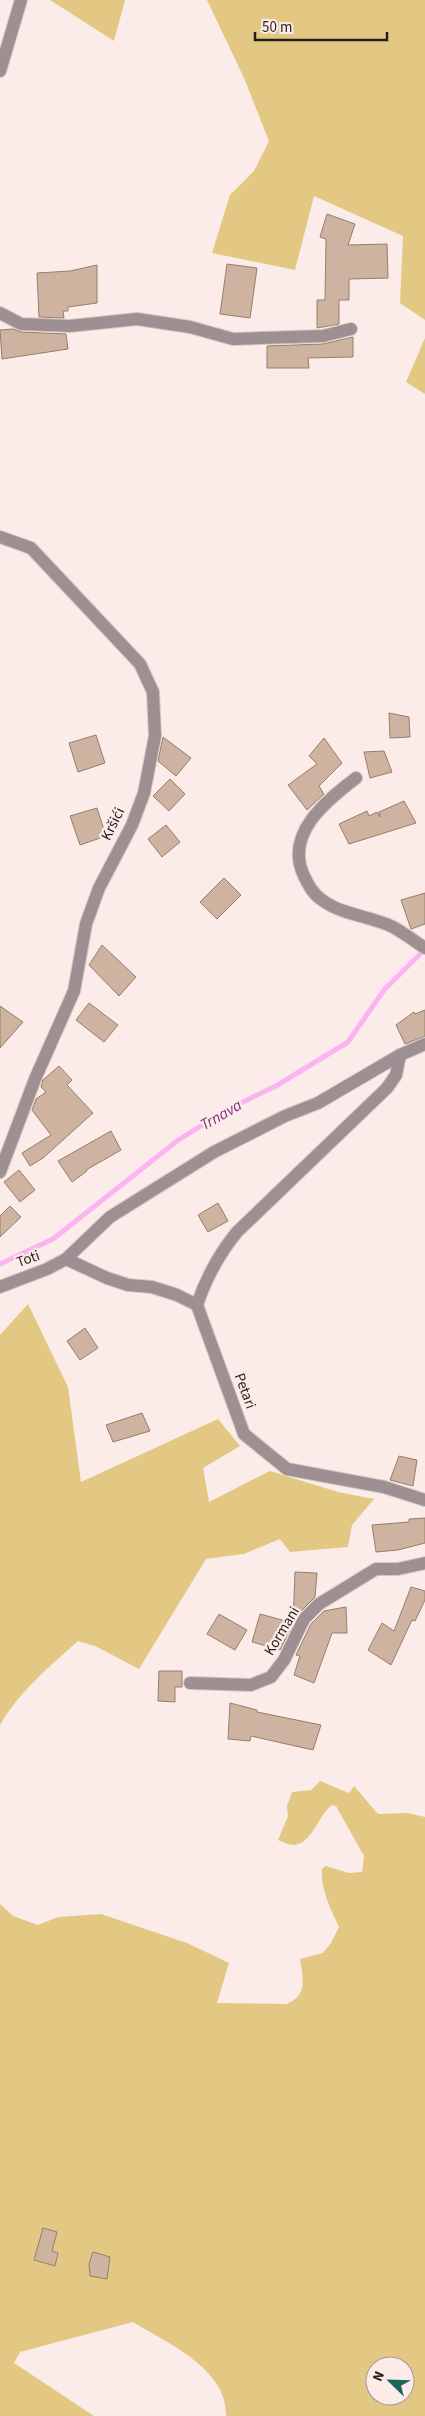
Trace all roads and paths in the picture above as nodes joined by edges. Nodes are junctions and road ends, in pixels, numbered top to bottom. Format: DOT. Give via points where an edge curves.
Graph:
graph roads {
  1 [pos="20,0"];
  2 [pos="0,71"];
  3 [pos="0,313"];
  4 [pos="351,329"];
  5 [pos="0,537"];
  6 [pos="356,778"];
  7 [pos="422,946"];
  8 [pos="425,1044"];
  9 [pos="400,1055"];
  10 [pos="0,1172"];
  11 [pos="66,1259"];
  12 [pos="0,1287"];
  13 [pos="197,1305"];
  14 [pos="425,1500"];
  15 [pos="425,1563"];
  16 [pos="190,1683"];
  1 -- 2 [label="street"];
  3 -- 4 [label="street" via="21,324 70,326 137,319 190,327 233,339 323,336"];
  5 -- 10 [label="street, Kršići" via="31,548 140,664 153,692 155,736 144,793 132,825 98,888 86,924 74,991 35,1079"];
  6 -- 7 [label="street" via="307,825 298,850 300,868 311,891 322,901 392,927"];
  8 -- 9 [label="street, Toti"];
  9 -- 11 [label="street, Toti" via="318,1103 285,1116 178,1173 110,1217"];
  9 -- 13 [label="street" via="396,1076 388,1088 237,1232 221,1252"];
  11 -- 12 [label="street, Toti" via="48,1270"];
  11 -- 13 [label="street" via="107,1278 128,1285 152,1287"];
  13 -- 14 [label="street, Petari" via="244,1434 287,1469 384,1487"];
  15 -- 16 [label="street, Kormani" via="398,1569 376,1568 319,1604 304,1619 272,1678 252,1685"];
}
